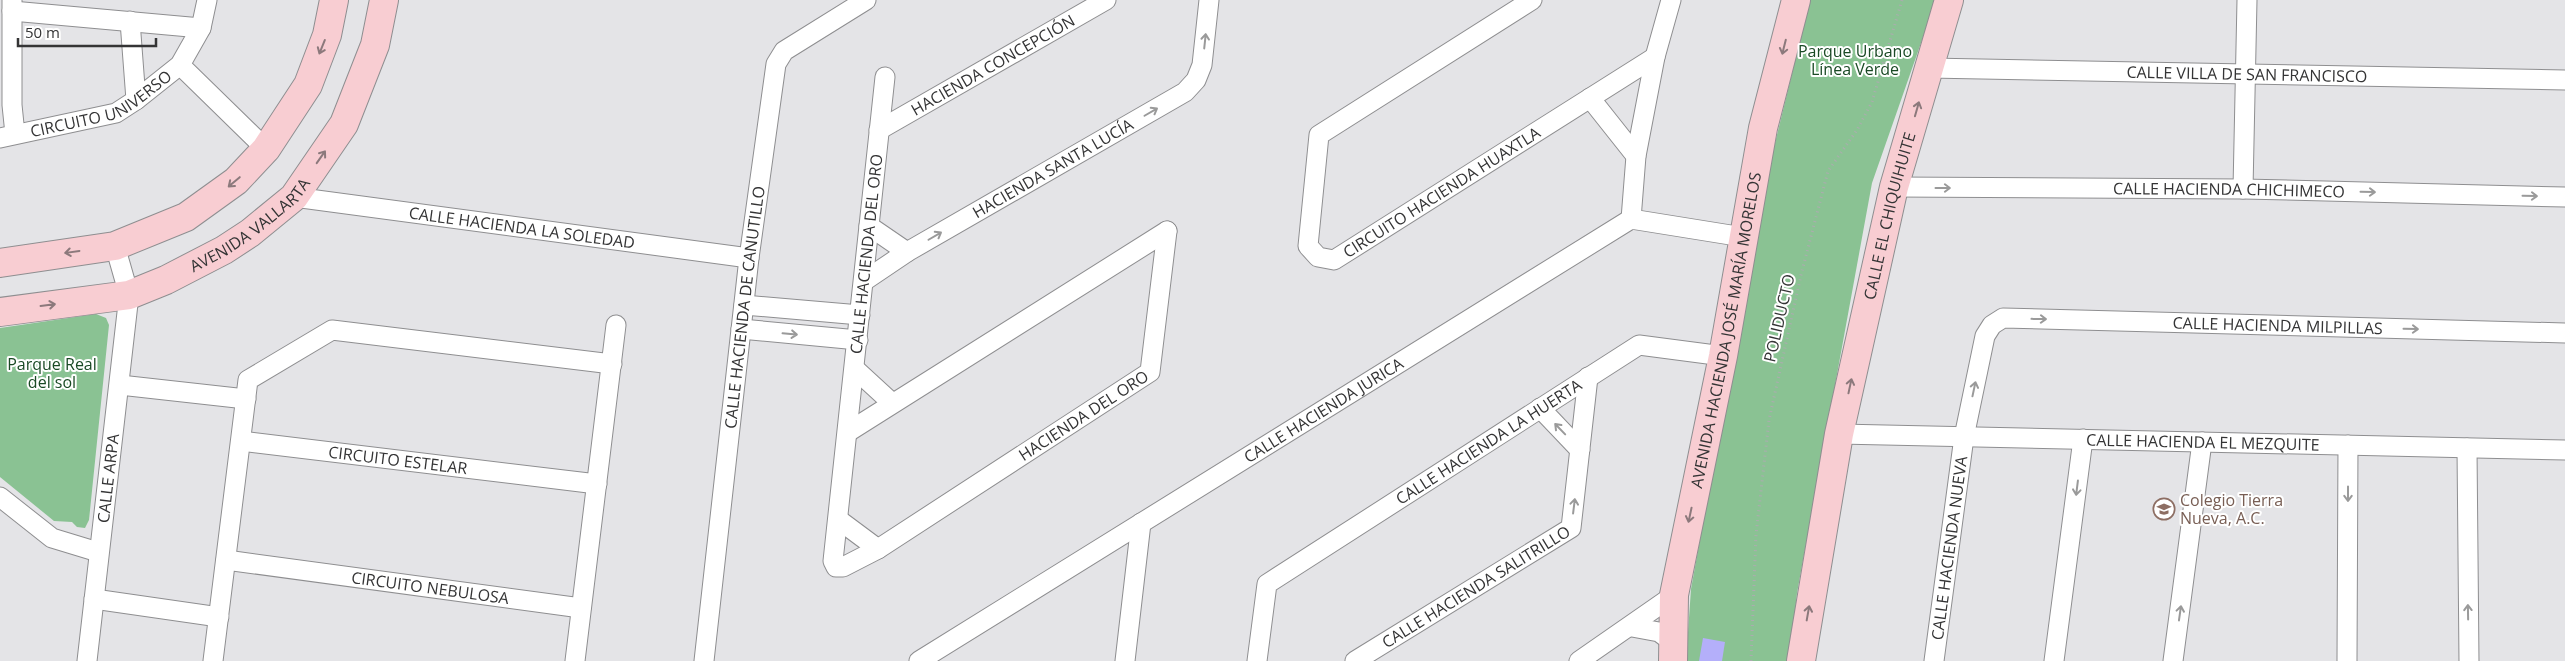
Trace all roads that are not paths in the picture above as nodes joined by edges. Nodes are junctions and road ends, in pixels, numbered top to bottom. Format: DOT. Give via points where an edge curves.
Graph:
graph roads {
  1 [pos="207,0"];
  2 [pos="334,0"];
  3 [pos="384,0"];
  4 [pos="866,0"];
  5 [pos="1106,0"];
  6 [pos="1209,0"];
  7 [pos="1532,0"];
  8 [pos="1670,0"];
  9 [pos="1796,0"];
  10 [pos="1949,0"];
  11 [pos="2247,0"];
  12 [pos="12,5"];
  13 [pos="130,21"];
  14 [pos="201,28"];
  15 [pos="1655,57"];
  16 [pos="180,65"];
  17 [pos="1929,68"];
  18 [pos="2244,73"];
  19 [pos="885,77"];
  20 [pos="2565,80"];
  21 [pos="1590,98"];
  22 [pos="136,100"];
  23 [pos="879,130"];
  24 [pos="7,136"];
  25 [pos="266,149"];
  26 [pos="1636,156"];
  27 [pos="1894,187"];
  28 [pos="2243,189"];
  29 [pos="294,197"];
  30 [pos="2565,197"];
  31 [pos="1631,219"];
  32 [pos="869,226"];
  33 [pos="1743,237"];
  34 [pos="115,246"];
  35 [pos="907,252"];
  36 [pos="749,258"];
  37 [pos="0,263"];
  38 [pos="864,281"];
  39 [pos="129,295"];
  40 [pos="744,305"];
  41 [pos="0,312"];
  42 [pos="860,315"];
  43 [pos="616,325"];
  44 [pos="1992,325"];
  45 [pos="741,329"];
  46 [pos="2565,333"];
  47 [pos="858,340"];
  48 [pos="1723,356"];
  49 [pos="612,364"];
  50 [pos="854,369"];
  51 [pos="1588,377"];
  52 [pos="120,385"];
  53 [pos="246,399"];
  54 [pos="892,403"];
  55 [pos="1540,408"];
  56 [pos="848,432"];
  57 [pos="1839,434"];
  58 [pos="1964,437"];
  59 [pos="2083,439"];
  60 [pos="241,440"];
  61 [pos="2202,442"];
  62 [pos="2348,445"];
  63 [pos="2467,448"];
  64 [pos="1580,450"];
  65 [pos="2565,450"];
  66 [pos="597,484"];
  67 [pos="0,496"];
  68 [pos="839,520"];
  69 [pos="1141,523"];
  70 [pos="878,549"];
  71 [pos="98,552"];
  72 [pos="226,560"];
  73 [pos="1674,595"];
  74 [pos="94,599"];
  75 [pos="581,608"];
  76 [pos="219,617"];
  77 [pos="1632,627"];
  78 [pos="1674,652"];
  79 [pos="87,661"];
  80 [pos="213,661"];
  81 [pos="574,661"];
  82 [pos="704,661"];
  83 [pos="919,661"];
  84 [pos="1125,661"];
  85 [pos="1258,661"];
  86 [pos="1355,661"];
  87 [pos="1579,661"];
  88 [pos="1801,661"];
  89 [pos="1934,661"];
  90 [pos="2054,661"];
  91 [pos="2173,661"];
  92 [pos="2347,661"];
  93 [pos="2469,661"];
  1 -- 14 [label="street, CIRCUITO UNIVERSO"];
  2 -- 25 [label="main road, one-way" via="328,35 308,85"];
  29 -- 3 [label="main road, AVENIDA VALLARTA, one-way" via="344,124 375,45"];
  4 -- 36 [label="street, CALLE HACIENDA DE CANUTILLO" via="784,51 776,64"];
  5 -- 23 [label="street, HACIENDA CONCEPCIÓN"];
  35 -- 6 [label="street, HACIENDA SANTA LUCÍA, one-way" via="1185,92 1196,80 1202,65"];
  7 -- 21 [label="street, CIRCUITO HACIENDA HUAXTLA" via="1319,135 1308,246 1318,257 1334,260"];
  8 -- 15 [label="street"];
  9 -- 33 [label="main road, AVENIDA HACIENDA JOSÉ MARÍA MORELOS, one-way" via="1763,128"];
  10 -- 17 [label="main road, CALLE EL CHIQUIHUITE"];
  11 -- 18 [label="street"];
  12 -- 13 [label="street"];
  12 -- 24 [label="street, CIRCUITO UNIVERSO" via="12,105"];
  13 -- 14 [label="street"];
  13 -- 22 [label="street"];
  14 -- 16 [label="street, CIRCUITO UNIVERSO"];
  15 -- 21 [label="street, CIRCUITO HACIENDA HUAXTLA"];
  15 -- 26 [label="street"];
  16 -- 22 [label="street, CIRCUITO UNIVERSO"];
  16 -- 25 [label="street, CIRCUITO UNIVERSO"];
  17 -- 18 [label="street, CALLE VILLA DE SAN FRANCISCO"];
  27 -- 17 [label="main road, CALLE EL CHIQUIHUITE, one-way"];
  18 -- 20 [label="street, CALLE VILLA DE SAN FRANCISCO"];
  18 -- 28 [label="street"];
  19 -- 23 [label="street, CALLE HACIENDA DEL ORO"];
  21 -- 26 [label="street"];
  22 -- 24 [label="street, CIRCUITO UNIVERSO" via="116,113"];
  23 -- 32 [label="street, CALLE HACIENDA DEL ORO"];
  25 -- 34 [label="main road, one-way" via="236,181 186,217"];
  26 -- 31 [label="street"];
  27 -- 28 [label="street, CALLE HACIENDA CHICHIMECO, one-way"];
  57 -- 27 [label="main road, CALLE EL CHIQUIHUITE, one-way"];
  28 -- 30 [label="street, CALLE HACIENDA CHICHIMECO, one-way"];
  29 -- 36 [label="street, CALLE HACIENDA LA SOLEDAD"];
  29 -- 39 [label="main road, AVENIDA VALLARTA" via="224,250"];
  31 -- 33 [label="street"];
  31 -- 69 [label="street, CALLE HACIENDA JURICA"];
  32 -- 35 [label="street"];
  32 -- 38 [label="street, CALLE HACIENDA DEL ORO"];
  33 -- 48 [label="main road, AVENIDA HACIENDA JOSÉ MARÍA MORELOS"];
  34 -- 37 [label="main road, one-way"];
  34 -- 39 [label="street"];
  35 -- 38 [label="street, HACIENDA SANTA LUCÍA"];
  36 -- 40 [label="street, CALLE HACIENDA DE CANUTILLO"];
  38 -- 42 [label="street, CALLE HACIENDA DEL ORO"];
  41 -- 39 [label="main road, AVENIDA VALLARTA, one-way"];
  39 -- 52 [label="street, CALLE ARPA"];
  40 -- 42 [label="street"];
  40 -- 45 [label="street, CALLE HACIENDA DE CANUTILLO"];
  42 -- 47 [label="street, CALLE HACIENDA DEL ORO"];
  43 -- 49 [label="street"];
  44 -- 46 [label="street, CALLE HACIENDA MILPILLAS, one-way" via="2003,318"];
  58 -- 44 [label="street, CALLE HACIENDA NUEVA, one-way" via="1986,336"];
  45 -- 47 [label="street, one-way"];
  45 -- 82 [label="street, CALLE HACIENDA DE CANUTILLO"];
  47 -- 50 [label="street, CALLE HACIENDA DEL ORO"];
  48 -- 51 [label="street, CALLE HACIENDA LA HUERTA" via="1639,345"];
  48 -- 73 [label="main road, AVENIDA HACIENDA JOSÉ MARÍA MORELOS, one-way"];
  49 -- 53 [label="street" via="332,330 248,380"];
  49 -- 66 [label="street"];
  50 -- 54 [label="street"];
  50 -- 56 [label="street, CALLE HACIENDA DEL ORO"];
  51 -- 55 [label="street, CALLE HACIENDA LA HUERTA"];
  51 -- 64 [label="street, CALLE HACIENDA SALITRILLO"];
  52 -- 53 [label="street"];
  52 -- 71 [label="street, CALLE ARPA"];
  53 -- 60 [label="street"];
  54 -- 56 [label="street, HACIENDA DEL ORO"];
  54 -- 70 [label="street, HACIENDA DEL ORO" via="1167,231 1150,372"];
  64 -- 55 [label="street, one-way"];
  55 -- 85 [label="street, CALLE HACIENDA LA HUERTA" via="1267,584"];
  56 -- 68 [label="street, HACIENDA DEL ORO"];
  57 -- 58 [label="street, CALLE HACIENDA EL MEZQUITE"];
  88 -- 57 [label="main road, one-way"];
  58 -- 59 [label="street, CALLE HACIENDA EL MEZQUITE"];
  58 -- 89 [label="street, CALLE HACIENDA NUEVA"];
  59 -- 61 [label="street, CALLE HACIENDA EL MEZQUITE"];
  59 -- 90 [label="street, one-way"];
  60 -- 66 [label="street, CIRCUITO ESTELAR"];
  60 -- 72 [label="street"];
  61 -- 62 [label="street, CALLE HACIENDA EL MEZQUITE"];
  91 -- 61 [label="street, one-way"];
  62 -- 63 [label="street, CALLE HACIENDA EL MEZQUITE"];
  62 -- 92 [label="street, one-way"];
  63 -- 65 [label="street, CALLE HACIENDA EL MEZQUITE"];
  93 -- 63 [label="street, one-way"];
  86 -- 64 [label="street, CALLE HACIENDA SALITRILLO, one-way" via="1571,528"];
  66 -- 75 [label="street"];
  67 -- 71 [label="street" via="52,538"];
  68 -- 70 [label="street"];
  68 -- 70 [label="street, HACIENDA DEL ORO" via="833,561 836,568"];
  69 -- 83 [label="street, CALLE HACIENDA JURICA"];
  69 -- 84 [label="street"];
  71 -- 74 [label="street, CALLE ARPA"];
  72 -- 75 [label="street, CIRCUITO NEBULOSA"];
  72 -- 76 [label="street"];
  73 -- 77 [label="street"];
  73 -- 78 [label="main road, AVENIDA HACIENDA JOSÉ MARÍA MORELOS"];
  74 -- 76 [label="street"];
  74 -- 79 [label="street, CALLE ARPA"];
  75 -- 81 [label="street"];
  76 -- 80 [label="street"];
  77 -- 78 [label="street" via="1659,632"];
  77 -- 87 [label="street"];
}
